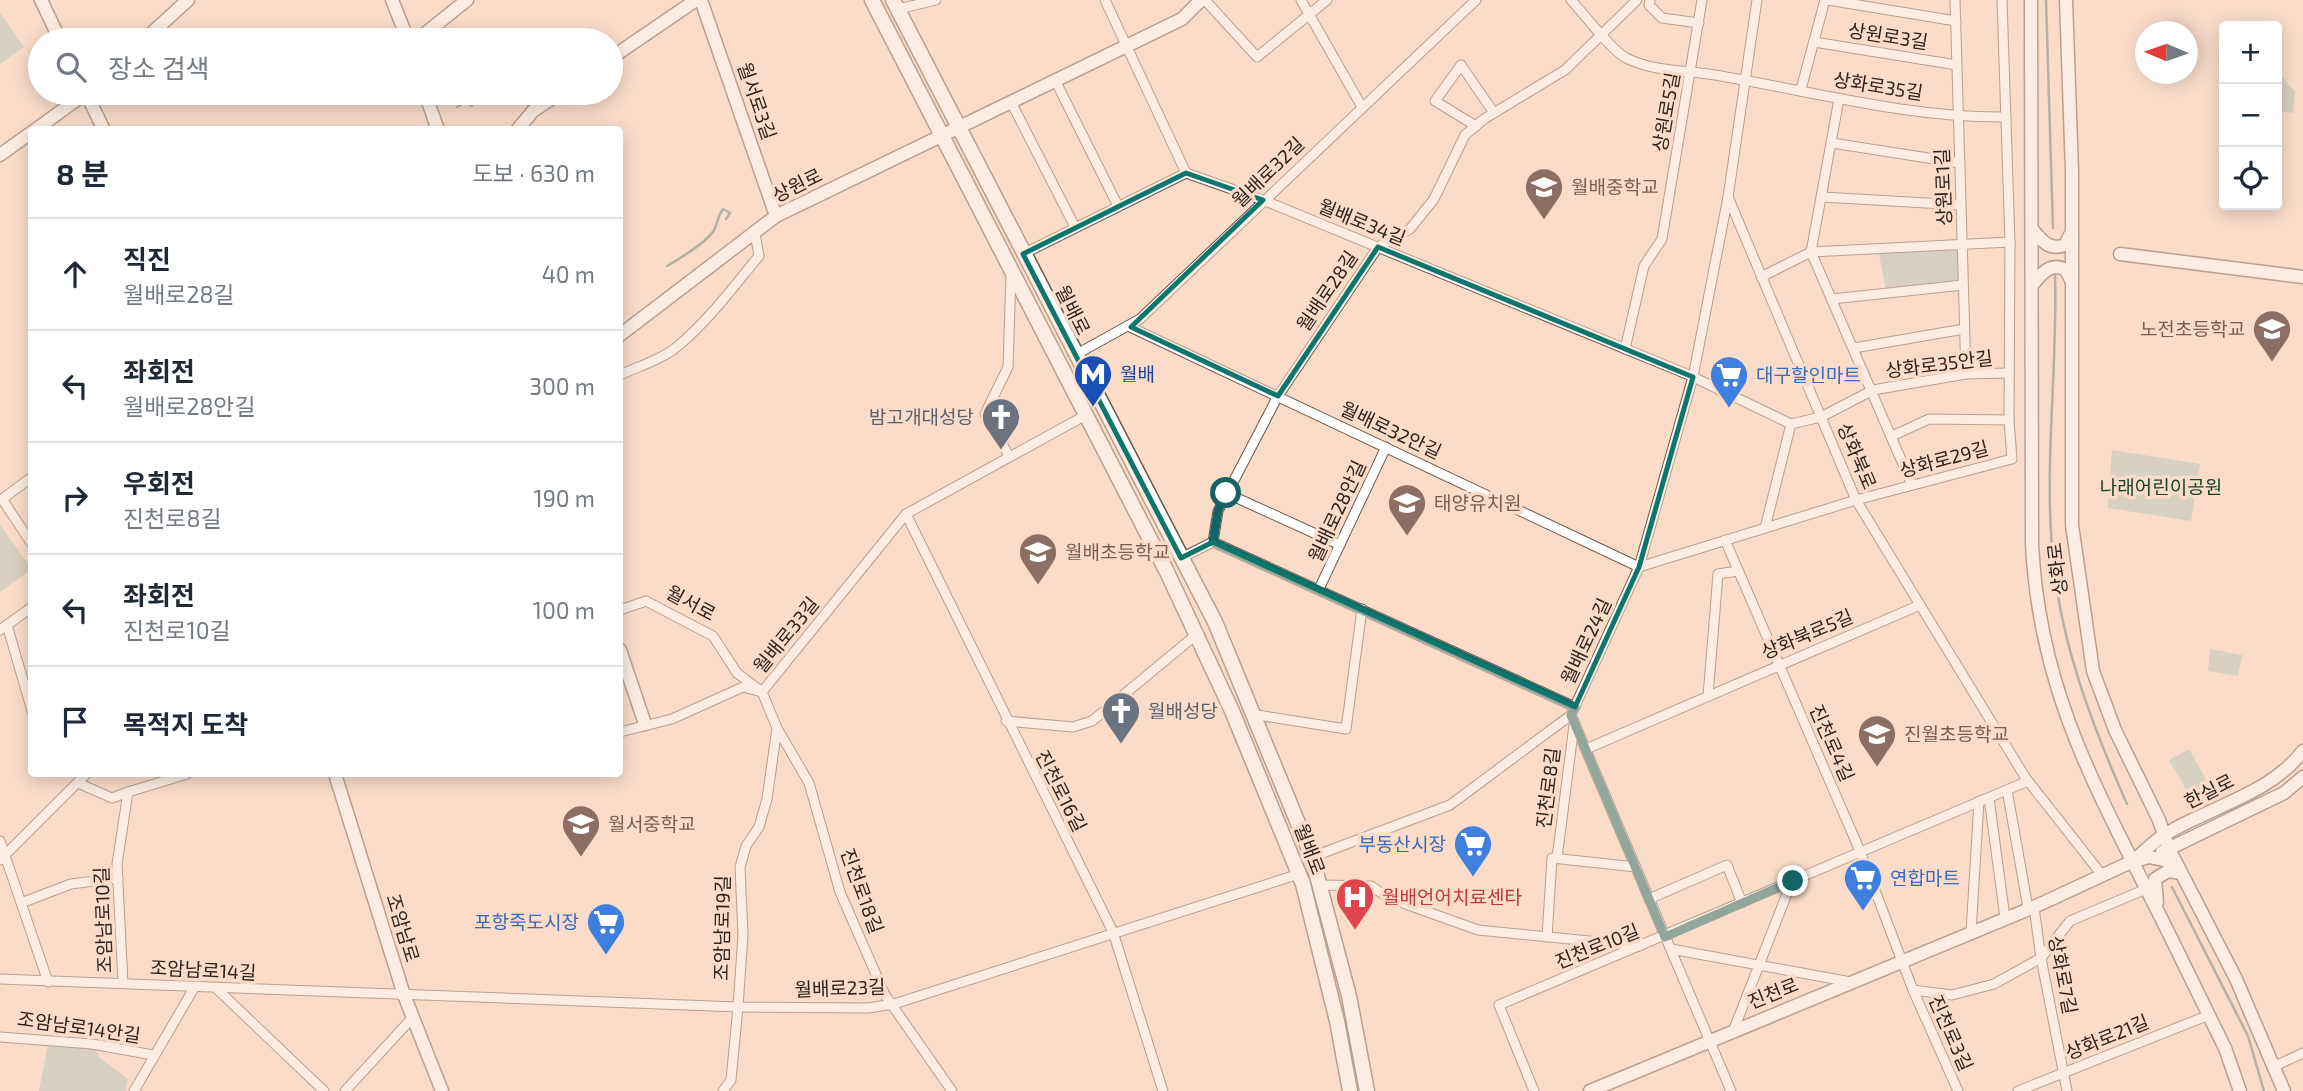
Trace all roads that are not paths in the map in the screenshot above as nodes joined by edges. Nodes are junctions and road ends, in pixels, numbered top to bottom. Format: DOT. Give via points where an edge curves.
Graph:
graph roads {
  1 [pos="41,0"];
  2 [pos="188,0"];
  3 [pos="392,0"];
  4 [pos="467,0"];
  5 [pos="699,0"];
  6 [pos="872,0"];
  7 [pos="936,0"];
  8 [pos="1105,0"];
  9 [pos="1203,0"];
  10 [pos="1301,0"];
  11 [pos="1327,0"];
  12 [pos="1476,0"];
  13 [pos="1571,0"];
  14 [pos="1702,0"];
  15 [pos="1757,0"];
  16 [pos="1826,0"];
  17 [pos="1955,0"];
  18 [pos="2002,0"];
  19 [pos="2031,0"];
  20 [pos="2066,0"];
  21 [pos="1644,1"];
  22 [pos="896,5"];
  23 [pos="1310,15"];
  24 [pos="1956,21"];
  25 [pos="1699,23"];
  26 [pos="54,28"];
  27 [pos="157,28"];
  28 [pos="403,28"];
  29 [pos="432,28"];
  30 [pos="1604,35"];
  31 [pos="1814,42"];
  32 [pos="1128,46"];
  33 [pos="623,50"];
  34 [pos="1957,65"];
  35 [pos="1691,72"];
  36 [pos="1745,81"];
  37 [pos="1056,82"];
  38 [pos="1801,89"];
  39 [pos="1839,99"];
  40 [pos="1012,104"];
  41 [pos="69,105"];
  42 [pos="92,105"];
  43 [pos="429,105"];
  44 [pos="542,105"];
  45 [pos="1362,107"];
  46 [pos="1494,113"];
  47 [pos="2006,117"];
  48 [pos="1959,118"];
  49 [pos="40,126"];
  50 [pos="102,126"];
  51 [pos="437,126"];
  52 [pos="520,126"];
  53 [pos="1476,126"];
  54 [pos="959,129"];
  55 [pos="28,135"];
  56 [pos="943,136"];
  57 [pos="1832,143"];
  58 [pos="0,155"];
  59 [pos="1960,163"];
  60 [pos="1186,173"];
  61 [pos="1822,197"];
  62 [pos="1728,198"];
  63 [pos="1263,200"];
  64 [pos="1961,205"];
  65 [pos="1118,206"];
  66 [pos="776,216"];
  67 [pos="1075,227"];
  68 [pos="2032,229"];
  69 [pos="755,234"];
  70 [pos="2070,234"];
  71 [pos="2010,242"];
  72 [pos="1962,244"];
  73 [pos="1378,247"];
  74 [pos="1811,252"];
  75 [pos="1023,254"];
  76 [pos="2120,254"];
  77 [pos="1012,269"];
  78 [pos="1761,277"];
  79 [pos="2303,277"];
  80 [pos="2071,281"];
  81 [pos="2033,284"];
  82 [pos="1963,285"];
  83 [pos="1832,299"];
  84 [pos="1128,326"];
  85 [pos="1964,328"];
  86 [pos="623,333"];
  87 [pos="1854,348"];
  88 [pos="1625,349"];
  89 [pos="1074,355"];
  90 [pos="2009,373"];
  91 [pos="623,374"];
  92 [pos="1966,374"];
  93 [pos="1693,377"];
  94 [pos="1873,390"];
  95 [pos="1278,396"];
  96 [pos="1086,415"];
  97 [pos="1821,417"];
  98 [pos="2009,420"];
  99 [pos="1791,424"];
  100 [pos="1892,436"];
  101 [pos="1386,447"];
  102 [pos="1009,456"];
  103 [pos="28,480"];
  104 [pos="1912,485"];
  105 [pos="1226,493"];
  106 [pos="1856,500"];
  107 [pos="906,514"];
  108 [pos="1765,528"];
  109 [pos="28,538"];
  110 [pos="1725,540"];
  111 [pos="1213,542"];
  112 [pos="1340,545"];
  113 [pos="1181,558"];
  114 [pos="1639,567"];
  115 [pos="1738,571"];
  116 [pos="1319,589"];
  117 [pos="1920,605"];
  118 [pos="623,609"];
  119 [pos="1362,609"];
  120 [pos="28,610"];
  121 [pos="4,628"];
  122 [pos="1197,634"];
  123 [pos="623,659"];
  124 [pos="1779,664"];
  125 [pos="762,692"];
  126 [pos="1707,696"];
  127 [pos="28,699"];
  128 [pos="1251,714"];
  129 [pos="1573,715"];
  130 [pos="1006,721"];
  131 [pos="645,724"];
  132 [pos="777,728"];
  133 [pos="623,731"];
  134 [pos="1586,749"];
  135 [pos="2303,751"];
  136 [pos="83,777"];
  137 [pos="177,777"];
  138 [pos="336,777"];
  139 [pos="2303,777"];
  140 [pos="2028,781"];
  141 [pos="78,783"];
  142 [pos="2007,790"];
  143 [pos="128,792"];
  144 [pos="1984,799"];
  145 [pos="2164,835"];
  146 [pos="0,841"];
  147 [pos="2169,849"];
  148 [pos="1860,851"];
  149 [pos="1312,856"];
  150 [pos="3,857"];
  151 [pos="1554,858"];
  152 [pos="2149,858"];
  153 [pos="2131,862"];
  154 [pos="1636,867"];
  155 [pos="2181,873"];
  156 [pos="1300,874"];
  157 [pos="2102,874"];
  158 [pos="118,878"];
  159 [pos="1793,881"];
  160 [pos="1321,886"];
  161 [pos="2146,889"];
  162 [pos="1650,899"];
  163 [pos="22,903"];
  164 [pos="1742,903"];
  165 [pos="2031,907"];
  166 [pos="2161,917"];
  167 [pos="2005,918"];
  168 [pos="1113,932"];
  169 [pos="1971,932"];
  170 [pos="1547,937"];
  171 [pos="1665,937"];
  172 [pos="1642,946"];
  173 [pos="1671,949"];
  174 [pos="2040,958"];
  175 [pos="1902,961"];
  176 [pos="1759,967"];
  177 [pos="0,979"];
  178 [pos="48,982"];
  179 [pos="1852,982"];
  180 [pos="123,983"];
  181 [pos="194,988"];
  182 [pos="217,989"];
  183 [pos="1913,990"];
  184 [pos="404,995"];
  185 [pos="894,1004"];
  186 [pos="738,1007"];
  187 [pos="2209,1015"];
  188 [pos="413,1017"];
  189 [pos="1734,1029"];
  190 [pos="0,1037"];
  191 [pos="1710,1040"];
  192 [pos="2303,1053"];
  193 [pos="153,1055"];
  194 [pos="2274,1066"];
  195 [pos="2065,1073"];
  196 [pos="134,1091"];
  197 [pos="324,1091"];
  198 [pos="345,1091"];
  199 [pos="442,1091"];
  200 [pos="723,1091"];
  201 [pos="952,1091"];
  202 [pos="1163,1091"];
  203 [pos="1349,1091"];
  204 [pos="1367,1091"];
  205 [pos="1534,1091"];
  206 [pos="1590,1091"];
  207 [pos="1731,1091"];
  208 [pos="1958,1091"];
  209 [pos="2018,1091"];
  210 [pos="2067,1091"];
  211 [pos="2240,1091"];
  212 [pos="2284,1091"];
  1 -- 26 [label="main road"];
  2 -- 27 [label="main road"];
  3 -- 28 [label="main road"];
  4 -- 29 [label="main road"];
  5 -- 33 [label="main road"];
  5 -- 66 [label="main road, 월서로3길"];
  6 -- 56 [label="main road, 월배로"];
  7 -- 22 [label="street"];
  8 -- 32 [label="street"];
  9 -- 23 [label="street" via="1257,57"];
  9 -- 32 [label="main road, 상원로" via="1182,19"];
  10 -- 23 [label="street"];
  11 -- 23 [label="street"];
  12 -- 45 [label="street, 월배로32길"];
  13 -- 30 [label="street, 상화로35길"];
  14 -- 25 [label="street, 상원로5길"];
  15 -- 36 [label="street"];
  16 -- 24 [label="street, 상원로3길"];
  16 -- 31 [label="street, 상원로3길"];
  17 -- 24 [label="street, 상원로1길"];
  18 -- 47 [label="street"];
  19 -- 68 [label="main road, 상화로"];
  20 -- 70 [label="main road, 상화로"];
  21 -- 25 [label="street" via="1662,18"];
  21 -- 30 [label="street, 월배로28길"];
  22 -- 54 [label="main road, 월배로"];
  23 -- 45 [label="street"];
  24 -- 34 [label="street, 상원로1길"];
  25 -- 35 [label="street, 상원로5길"];
  30 -- 35 [label="street, 상화로35길" via="1623,56 1646,66"];
  30 -- 46 [label="street, 월배로28길" via="1565,70"];
  31 -- 34 [label="street, 상원로3길"];
  31 -- 38 [label="street, 상원로3길"];
  32 -- 37 [label="main road, 상원로"];
  32 -- 60 [label="street"];
  34 -- 48 [label="street, 상원로1길"];
  35 -- 36 [label="street, 상화로35길"];
  35 -- 88 [label="street, 상원로5길" via="1662,239 1644,266"];
  36 -- 38 [label="street, 상화로35길"];
  36 -- 62 [label="street"];
  37 -- 40 [label="main road, 상원로"];
  37 -- 65 [label="street"];
  38 -- 39 [label="street, 상화로35길"];
  39 -- 48 [label="street, 상화로35길"];
  39 -- 57 [label="street"];
  40 -- 54 [label="main road, 상원로"];
  40 -- 67 [label="street"];
  41 -- 49 [label="main road"];
  42 -- 50 [label="main road"];
  43 -- 51 [label="main road"];
  44 -- 52 [label="main road"];
  45 -- 63 [label="street, 월배로32길"];
  46 -- 53 [label="street, 월배로28길"];
  46 -- 53 [label="street" via="1461,65 1435,101"];
  47 -- 48 [label="street, 상화로35길"];
  47 -- 71 [label="street"];
  48 -- 59 [label="street, 상원로1길"];
  53 -- 73 [label="street, 월배로28길" via="1465,135 1434,199 1410,229"];
  54 -- 56 [label="main road, 상원로"];
  54 -- 75 [label="main road, 월배로"];
  55 -- 58 [label="main road"];
  56 -- 66 [label="main road, 상원로"];
  56 -- 77 [label="main road, 월배로"];
  57 -- 59 [label="street"];
  57 -- 61 [label="street"];
  59 -- 64 [label="street, 상원로1길"];
  60 -- 63 [label="street, 월배로34길"];
  60 -- 65 [label="street"];
  61 -- 64 [label="street"];
  61 -- 74 [label="street"];
  62 -- 78 [label="street, 상화북로"];
  62 -- 93 [label="street, 월배로24길"];
  63 -- 73 [label="street, 월배로34길"];
  63 -- 84 [label="street, 월배로32길"];
  64 -- 72 [label="street, 상원로1길"];
  65 -- 67 [label="street"];
  66 -- 69 [label="main road, 상원로"];
  67 -- 75 [label="street"];
  68 -- 70 [label="main road" via="2054,248 2065,245"];
  68 -- 81 [label="main road, 상화로"];
  69 -- 86 [label="main road, 상원로"];
  69 -- 91 [label="street" via="759,256 713,310 678,346"];
  70 -- 80 [label="main road, 상화로"];
  71 -- 72 [label="street"];
  71 -- 90 [label="street"];
  72 -- 74 [label="street"];
  72 -- 82 [label="street, 상원로1길"];
  73 -- 88 [label="street, 월배로34길"];
  73 -- 95 [label="street, 월배로28길"];
  74 -- 78 [label="street"];
  74 -- 83 [label="street, 상화로35안길"];
  75 -- 89 [label="main road, 월배로"];
  76 -- 79 [label="main road"];
  77 -- 96 [label="main road, 월배로"];
  77 -- 102 [label="street" via="1008,367 985,414"];
  78 -- 97 [label="street, 상화북로"];
  80 -- 81 [label="main road" via="2066,270 2056,266"];
  80 -- 145 [label="main road, 상화로" via="2072,525 2081,609 2093,671"];
  81 -- 153 [label="main road, 상화로" via="2034,586 2046,654 2077,750"];
  82 -- 83 [label="street"];
  82 -- 85 [label="street, 상원로1길"];
  83 -- 87 [label="street, 상화로35안길"];
  84 -- 89 [label="street, 월배로32길"];
  84 -- 95 [label="street, 월배로32안길"];
  85 -- 87 [label="street, 상화로35안길"];
  85 -- 92 [label="street, 상원로1길"];
  87 -- 94 [label="street, 상화로35안길"];
  88 -- 93 [label="street, 월배로34길"];
  89 -- 113 [label="main road, 월배로"];
  90 -- 92 [label="street, 상화로35안길"];
  90 -- 98 [label="street"];
  92 -- 94 [label="street, 상화로35안길"];
  93 -- 99 [label="street"];
  93 -- 114 [label="street, 월배로24길"];
  94 -- 97 [label="street"];
  94 -- 100 [label="street, 상화로35안길"];
  95 -- 101 [label="street, 월배로32안길"];
  95 -- 105 [label="street, 월배로28길"];
  96 -- 102 [label="street"];
  96 -- 122 [label="main road, 월배로"];
  97 -- 99 [label="street"];
  97 -- 106 [label="street, 상화북로"];
  98 -- 100 [label="street" via="1929,419"];
  98 -- 104 [label="street, 상화로29길" via="2012,459"];
  99 -- 108 [label="street"];
  100 -- 104 [label="street, 상화로35안길"];
  101 -- 112 [label="street, 월배로28안길"];
  101 -- 114 [label="street, 월배로32안길"];
  102 -- 107 [label="street"];
  103 -- 109 [label="street" via="2,499"];
  104 -- 106 [label="street, 상화로29길"];
  105 -- 111 [label="street, 월배로28길"];
  105 -- 112 [label="street"];
  106 -- 108 [label="street, 상화로29길"];
  106 -- 117 [label="street, 상화북로"];
  107 -- 125 [label="street, 월배로33길"];
  107 -- 130 [label="street, 진천로16길"];
  108 -- 110 [label="street, 상화로29길"];
  110 -- 114 [label="street, 상화로29길"];
  110 -- 115 [label="street, 진천로4길"];
  111 -- 113 [label="street"];
  111 -- 116 [label="street, 월배로28안길"];
  112 -- 116 [label="street, 월배로28안길"];
  113 -- 128 [label="main road, 월배로" via="1215,622"];
  114 -- 129 [label="street, 월배로24길"];
  115 -- 124 [label="street, 진천로4길"];
  115 -- 126 [label="street" via="1718,574"];
  116 -- 119 [label="street, 월배로28안길"];
  117 -- 124 [label="street, 상화북로5길"];
  117 -- 140 [label="street, 상화북로"];
  118 -- 125 [label="street, 월서로" via="646,601 713,636 737,673"];
  119 -- 128 [label="street" via="1346,729"];
  119 -- 129 [label="street, 월배로28안길"];
  120 -- 121 [label="street"];
  121 -- 127 [label="street"];
  122 -- 130 [label="street" via="1092,720 1073,727"];
  122 -- 156 [label="main road, 월배로"];
  123 -- 131 [label="main road"];
  124 -- 126 [label="street, 상화북로5길"];
  124 -- 148 [label="street, 진천로4길"];
  125 -- 131 [label="street, 월배로33길" via="743,687 672,719"];
  125 -- 132 [label="street, 진천로18길"];
  126 -- 134 [label="street, 상화북로5길"];
  128 -- 149 [label="main road, 월배로"];
  129 -- 134 [label="street, 진천로8길"];
  129 -- 149 [label="street, 월배로24길" via="1450,805"];
  129 -- 151 [label="street, 진천로8길"];
  130 -- 168 [label="street, 진천로16길"];
  131 -- 133 [label="street, 월배로33길"];
  132 -- 185 [label="street, 진천로18길" via="809,783 840,892"];
  132 -- 186 [label="street, 조암남로19길" via="767,799 740,867 743,935"];
  134 -- 154 [label="street, 진천로8길"];
  135 -- 145 [label="main road, 한실로" via="2274,777"];
  136 -- 141 [label="street"];
  137 -- 143 [label="street"];
  138 -- 184 [label="main road, 조암남로"];
  139 -- 147 [label="main road, 한실로" via="2284,793"];
  140 -- 142 [label="street, 진천로10길"];
  140 -- 157 [label="street, 상화북로"];
  141 -- 143 [label="street" via="112,798"];
  141 -- 150 [label="street"];
  142 -- 144 [label="street, 진천로10길"];
  142 -- 165 [label="street"];
  143 -- 158 [label="street, 조암남로10길"];
  144 -- 148 [label="street, 진천로10길"];
  144 -- 167 [label="street"];
  144 -- 169 [label="street"];
  145 -- 147 [label="main road, 상화로"];
  145 -- 153 [label="main road, 한실로"];
  146 -- 150 [label="street"];
  147 -- 152 [label="main road, 한실로"];
  147 -- 155 [label="main road, 상화로"];
  148 -- 159 [label="street, 진천로10길"];
  148 -- 175 [label="street, 진천로4길"];
  149 -- 160 [label="main road, 월배로"];
  150 -- 163 [label="street"];
  151 -- 154 [label="street, 진천로8길"];
  151 -- 170 [label="street"];
  152 -- 153 [label="main road, 한실로"];
  152 -- 155 [label="main road" via="2168,861"];
  153 -- 157 [label="main road, 진천로"];
  153 -- 161 [label="main road, 상화로"];
  154 -- 162 [label="street, 진천로8길"];
  155 -- 166 [label="main road" via="2168,871 2155,879"];
  155 -- 194 [label="main road, 상화로" via="2236,979"];
  156 -- 168 [label="street, 월배로23길"];
  156 -- 203 [label="main road, 월배로" via="1337,1021"];
  157 -- 165 [label="main road, 진천로"];
  158 -- 163 [label="street" via="71,884"];
  158 -- 180 [label="street, 조암남로10길"];
  159 -- 164 [label="street, 진천로10길"];
  159 -- 176 [label="street"];
  160 -- 170 [label="street" via="1371,886 1389,898 1478,930"];
  160 -- 204 [label="main road, 월배로"];
  161 -- 166 [label="main road, 상화로"];
  161 -- 174 [label="street" via="2070,921"];
  162 -- 164 [label="street" via="1727,865"];
  162 -- 171 [label="street, 진천로8길"];
  163 -- 178 [label="street"];
  164 -- 171 [label="street, 진천로10길"];
  165 -- 167 [label="main road, 진천로"];
  165 -- 174 [label="street, 상화로7길"];
  166 -- 187 [label="main road, 상화로"];
  167 -- 169 [label="main road, 진천로"];
  168 -- 185 [label="street, 월배로23길"];
  168 -- 202 [label="street, 진천로16길"];
  169 -- 175 [label="main road, 진천로"];
  170 -- 172 [label="street"];
  171 -- 172 [label="street, 진천로10길"];
  171 -- 173 [label="street, 진천로8길"];
  172 -- 205 [label="street, 진천로10길" via="1499,1006"];
  173 -- 176 [label="street"];
  173 -- 191 [label="street, 진천로8길"];
  174 -- 183 [label="street, 진천로3길" via="1994,984 1952,995"];
  174 -- 195 [label="street, 상화로7길"];
  175 -- 179 [label="main road, 진천로"];
  175 -- 183 [label="street, 진천로3길"];
  176 -- 179 [label="street"];
  176 -- 189 [label="street"];
  177 -- 178 [label="street, 조암남로14길"];
  178 -- 180 [label="street, 조암남로14길"];
  179 -- 189 [label="main road, 진천로"];
  180 -- 181 [label="street, 조암남로14길"];
  181 -- 182 [label="street, 조암남로14길"];
  181 -- 193 [label="street, 조암남로14안길"];
  182 -- 184 [label="street, 조암남로14길"];
  182 -- 197 [label="street"];
  183 -- 208 [label="street, 진천로3길"];
  184 -- 186 [label="street, 월배로23길"];
  184 -- 188 [label="main road, 조암남로"];
  185 -- 186 [label="street, 월배로23길"];
  185 -- 201 [label="street, 진천로18길"];
  186 -- 200 [label="street, 조암남로19길" via="731,1080"];
  187 -- 195 [label="street, 상화로21길"];
  187 -- 211 [label="main road, 상화로"];
  188 -- 198 [label="street"];
  188 -- 199 [label="main road, 조암남로"];
  189 -- 191 [label="main road, 진천로"];
  190 -- 193 [label="street, 조암남로14안길" via="92,1044"];
  191 -- 206 [label="main road, 진천로"];
  191 -- 207 [label="street, 진천로8길"];
  192 -- 194 [label="street"];
  193 -- 196 [label="street, 조암남로14안길"];
  194 -- 212 [label="main road, 상화로"];
  195 -- 209 [label="street, 상화로21길"];
  195 -- 210 [label="street, 상화로7길"];
}
